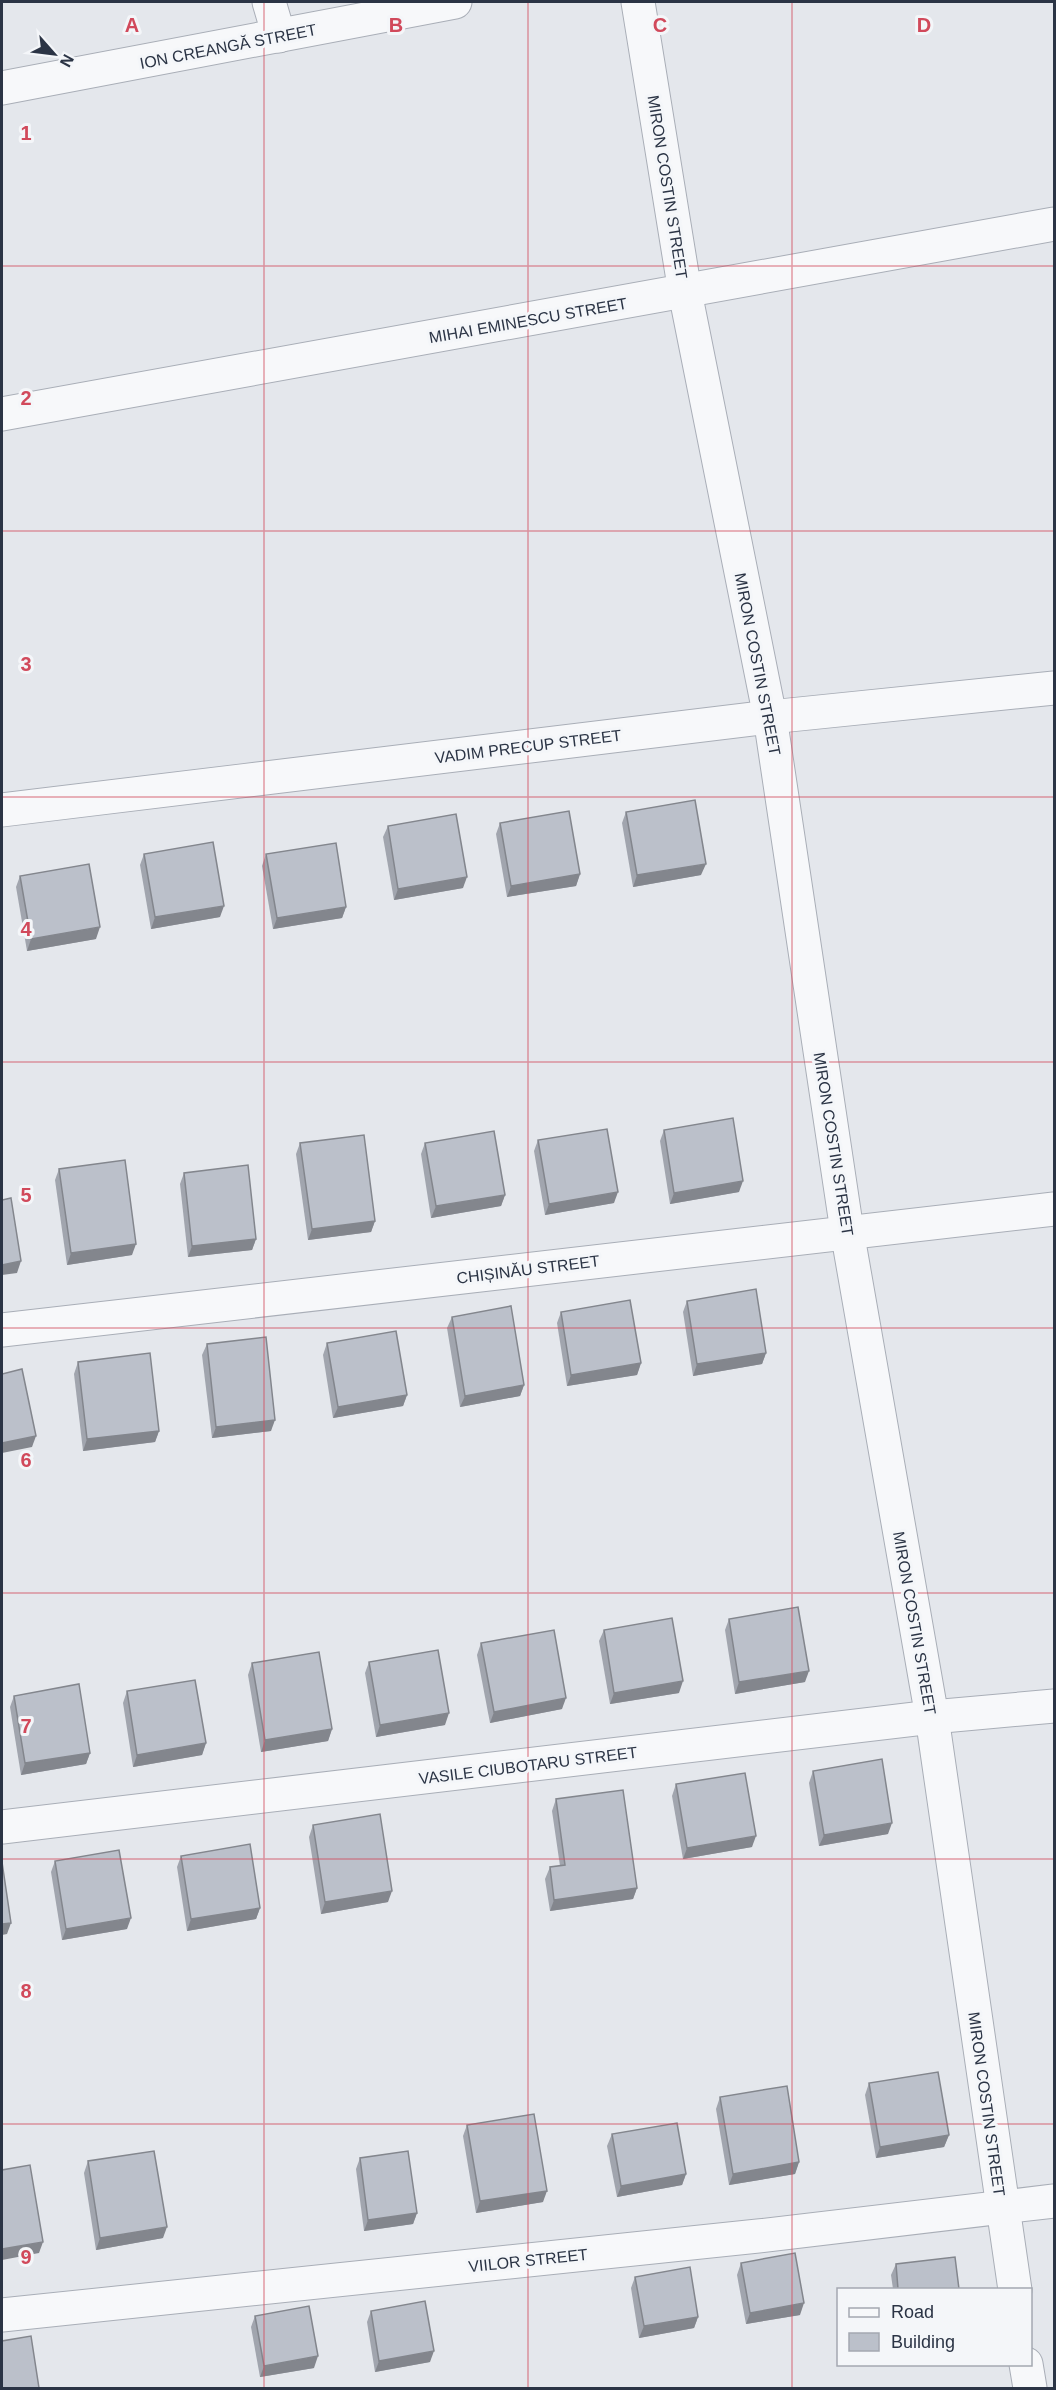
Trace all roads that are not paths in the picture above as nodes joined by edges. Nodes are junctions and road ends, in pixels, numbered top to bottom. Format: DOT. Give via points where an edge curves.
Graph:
graph roads {
  1 [pos="269,2"];
  2 [pos="455,2"];
  3 [pos="638,2"];
  4 [pos="279,36"];
  5 [pos="2,88"];
  6 [pos="1054,224"];
  7 [pos="685,292"];
  8 [pos="2,414"];
  9 [pos="1054,687"];
  10 [pos="770,717"];
  11 [pos="2,810"];
  12 [pos="1054,1209"];
  13 [pos="847,1231"];
  14 [pos="2,1330"];
  15 [pos="1054,1706"];
  16 [pos="932,1718"];
  17 [pos="2,1827"];
  18 [pos="1054,2201"];
  19 [pos="1002,2207"];
  20 [pos="1015,2288"];
  21 [pos="2,2315"];
  22 [pos="1026,2366"];
  23 [pos="1030,2388"];
  1 -- 4 [label="street"];
  2 -- 4 [label="street, ION CREANGĂ STREET"];
  3 -- 7 [label="street, MIRON COSTIN STREET"];
  4 -- 5 [label="street, ION CREANGĂ STREET"];
  6 -- 7 [label="street, MIHAI EMINESCU STREET"];
  7 -- 8 [label="street, MIHAI EMINESCU STREET"];
  7 -- 10 [label="street, MIRON COSTIN STREET"];
  9 -- 10 [label="street, VADIM PRECUP STREET"];
  10 -- 11 [label="street, VADIM PRECUP STREET"];
  10 -- 13 [label="street, MIRON COSTIN STREET"];
  12 -- 13 [label="street, CHIȘINĂU STREET"];
  13 -- 14 [label="street, CHIȘINĂU STREET"];
  13 -- 16 [label="street, MIRON COSTIN STREET"];
  15 -- 16 [label="street, VASILE CIUBOTARU STREET"];
  16 -- 17 [label="street, VASILE CIUBOTARU STREET"];
  16 -- 19 [label="street, MIRON COSTIN STREET"];
  18 -- 19 [label="street, VIILOR STREET"];
  19 -- 20 [label="street, MIRON COSTIN STREET"];
  19 -- 21 [label="street, VIILOR STREET"];
  22 -- 23 [label="street"];
}
